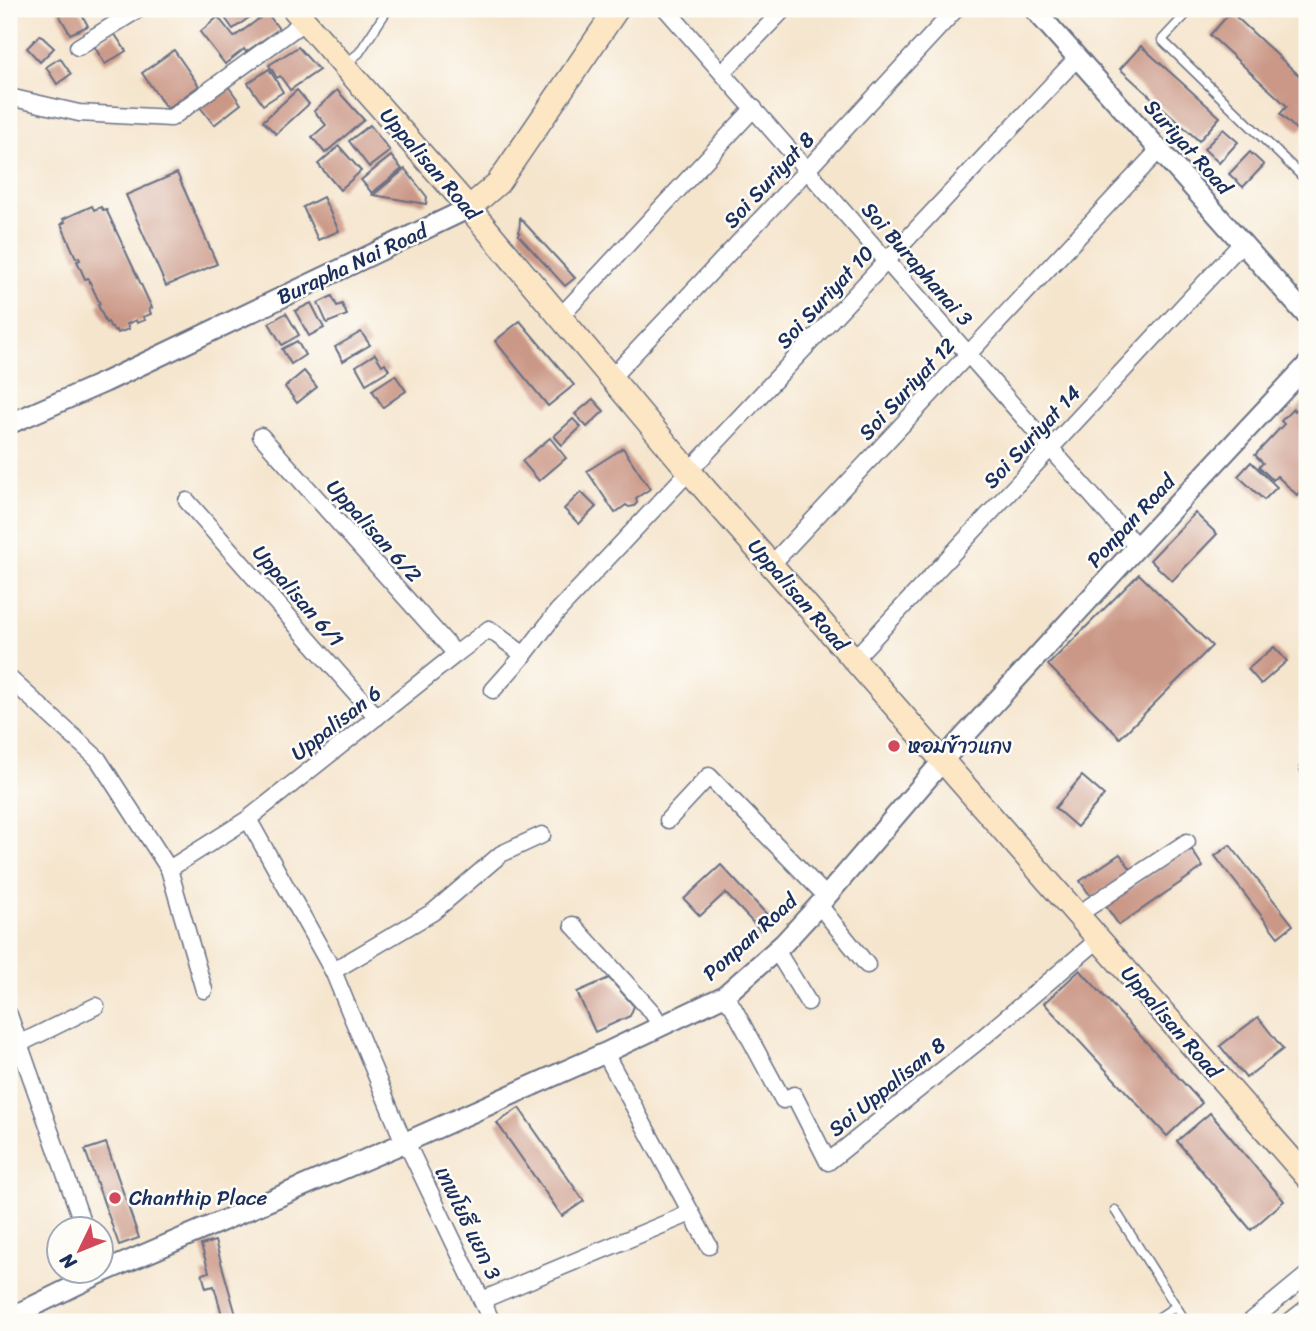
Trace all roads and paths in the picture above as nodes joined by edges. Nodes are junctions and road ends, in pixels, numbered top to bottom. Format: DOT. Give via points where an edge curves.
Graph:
graph roads {
  1 [pos="139,9"];
  2 [pos="387,9"];
  3 [pos="617,9"];
  4 [pos="666,9"];
  5 [pos="784,9"];
  6 [pos="956,9"];
  7 [pos="1035,9"];
  8 [pos="1191,9"];
  9 [pos="300,15"];
  10 [pos="78,47"];
  11 [pos="1077,58"];
  12 [pos="343,66"];
  13 [pos="723,72"];
  14 [pos="9,97"];
  15 [pos="754,108"];
  16 [pos="1160,149"];
  17 [pos="807,170"];
  18 [pos="1307,181"];
  19 [pos="470,208"];
  20 [pos="1242,243"];
  21 [pos="888,261"];
  22 [pos="1307,316"];
  23 [pos="560,317"];
  24 [pos="968,355"];
  25 [pos="1307,365"];
  26 [pos="611,378"];
  27 [pos="9,424"];
  28 [pos="261,436"];
  29 [pos="1051,448"];
  30 [pos="689,471"];
  31 [pos="187,501"];
  32 [pos="1137,547"];
  33 [pos="771,565"];
  34 [pos="456,654"];
  35 [pos="524,655"];
  36 [pos="854,659"];
  37 [pos="9,678"];
  38 [pos="493,690"];
  39 [pos="377,718"];
  40 [pos="943,760"];
  41 [pos="248,819"];
  42 [pos="668,820"];
  43 [pos="542,835"];
  44 [pos="1187,842"];
  45 [pos="169,869"];
  46 [pos="823,901"];
  47 [pos="1077,915"];
  48 [pos="573,925"];
  49 [pos="1099,939"];
  50 [pos="776,950"];
  51 [pos="867,965"];
  52 [pos="333,971"];
  53 [pos="204,990"];
  54 [pos="724,996"];
  55 [pos="808,1002"];
  56 [pos="96,1006"];
  57 [pos="9,1015"];
  58 [pos="661,1026"];
  59 [pos="19,1044"];
  60 [pos="605,1054"];
  61 [pos="405,1143"];
  62 [pos="1307,1177"];
  63 [pos="1115,1210"];
  64 [pos="691,1213"];
  65 [pos="80,1216"];
  66 [pos="709,1246"];
  67 [pos="116,1267"];
  68 [pos="1307,1275"];
  69 [pos="74,1286"];
  70 [pos="482,1300"];
  71 [pos="1176,1306"];
  72 [pos="1307,1308"];
  73 [pos="9,1318"];
  74 [pos="492,1322"];
  75 [pos="1152,1322"];
  76 [pos="1186,1322"];
  77 [pos="1250,1322"];
  78 [pos="1289,1322"];
  1 -- 10 [label="street"];
  2 -- 12 [label="lane" via="359,53"];
  3 -- 19 [label="main road, Burapha Nai Road" via="498,183"];
  4 -- 13 [label="street, Soi Buraphanai 3"];
  5 -- 13 [label="street"];
  6 -- 17 [label="street, Soi Suriyat 8"];
  7 -- 11 [label="street, Suriyat Road"];
  8 -- 18 [label="lane" via="1162,40"];
  9 -- 12 [label="main road, Uppalisan Road"];
  9 -- 14 [label="street" via="171,118 79,113"];
  11 -- 16 [label="street, Suriyat Road"];
  11 -- 21 [label="street, Soi Suriyat 10"];
  12 -- 19 [label="main road, Uppalisan Road"];
  13 -- 15 [label="street, Soi Buraphanai 3"];
  15 -- 17 [label="street, Soi Buraphanai 3"];
  15 -- 23 [label="street"];
  16 -- 20 [label="street, Suriyat Road"];
  16 -- 24 [label="street, Soi Suriyat 12"];
  17 -- 21 [label="street, Soi Buraphanai 3"];
  17 -- 26 [label="street, Soi Suriyat 8"];
  19 -- 23 [label="main road, Uppalisan Road"];
  19 -- 27 [label="street, Burapha Nai Road"];
  20 -- 22 [label="street, Suriyat Road"];
  20 -- 29 [label="street, Soi Suriyat 14"];
  21 -- 24 [label="street, Soi Buraphanai 3"];
  21 -- 30 [label="street, Soi Suriyat 10"];
  23 -- 26 [label="main road, Uppalisan Road"];
  24 -- 29 [label="street, Soi Buraphanai 3"];
  24 -- 33 [label="street, Soi Suriyat 12"];
  25 -- 32 [label="street, Ponpan Road"];
  26 -- 30 [label="main road, Uppalisan Road"];
  28 -- 34 [label="street, Uppalisan 6/2"];
  29 -- 32 [label="street, Soi Buraphanai 3"];
  29 -- 36 [label="street, Soi Suriyat 14"];
  30 -- 33 [label="main road, Uppalisan Road"];
  30 -- 35 [label="street" via="557,612"];
  31 -- 39 [label="street, Uppalisan 6/1"];
  32 -- 40 [label="street, Ponpan Road"];
  33 -- 36 [label="main road, Uppalisan Road"];
  34 -- 35 [label="street, Uppalisan 6" via="489,629"];
  34 -- 39 [label="street, Uppalisan 6"];
  35 -- 38 [label="street"];
  36 -- 40 [label="main road, Uppalisan Road"];
  37 -- 45 [label="street" via="98,759"];
  39 -- 41 [label="street, Uppalisan 6"];
  40 -- 46 [label="street, Ponpan Road"];
  40 -- 47 [label="main road, Uppalisan Road"];
  41 -- 45 [label="street, Uppalisan 6"];
  41 -- 52 [label="street, เทพโยธี แยก 3"];
  42 -- 46 [label="street" via="709,776"];
  43 -- 52 [label="street" via="501,854 433,912"];
  44 -- 47 [label="street"];
  45 -- 53 [label="street"];
  46 -- 50 [label="street, Ponpan Road"];
  46 -- 51 [label="street"];
  47 -- 49 [label="main road, Uppalisan Road"];
  48 -- 58 [label="street"];
  49 -- 54 [label="street, Soi Uppalisan 8" via="828,1162 794,1095 783,1100"];
  49 -- 62 [label="main road, Uppalisan Road"];
  50 -- 54 [label="street, Ponpan Road"];
  50 -- 55 [label="street"];
  52 -- 61 [label="street, เทพโยธี แยก 3"];
  54 -- 58 [label="street, Ponpan Road"];
  56 -- 59 [label="street"];
  57 -- 59 [label="street"];
  58 -- 60 [label="street, Ponpan Road"];
  59 -- 65 [label="street"];
  60 -- 61 [label="street, Ponpan Road"];
  60 -- 64 [label="street"];
  61 -- 67 [label="street, Ponpan Road"];
  61 -- 70 [label="street, เทพโยธี แยก 3"];
  63 -- 71 [label="lane"];
  64 -- 66 [label="street"];
  64 -- 70 [label="street"];
  68 -- 77 [label="street"];
  69 -- 73 [label="street, Ponpan Road"];
  70 -- 74 [label="street, เทพโยธี แยก 3"];
  71 -- 75 [label="lane"];
  71 -- 76 [label="lane"];
  72 -- 78 [label="street"];
}
